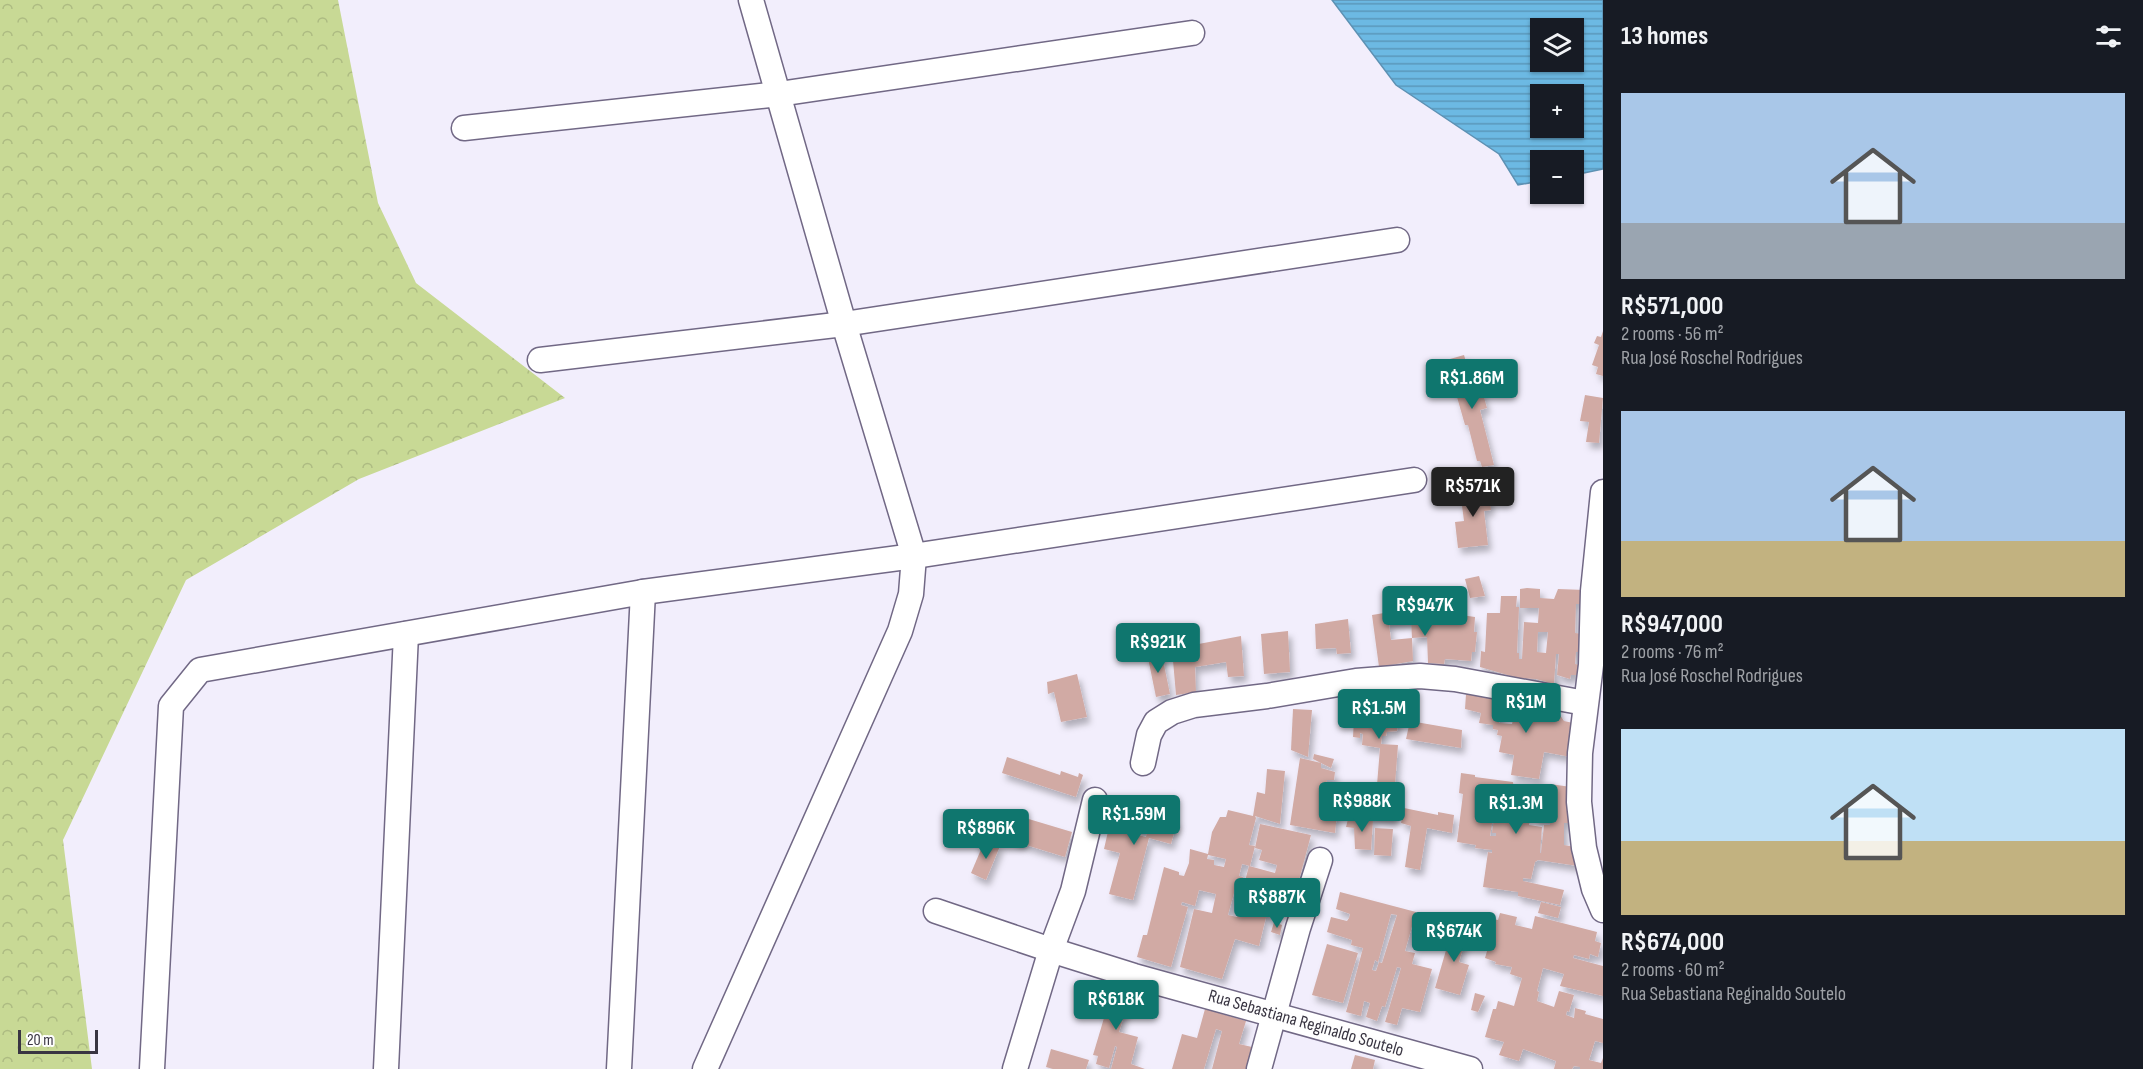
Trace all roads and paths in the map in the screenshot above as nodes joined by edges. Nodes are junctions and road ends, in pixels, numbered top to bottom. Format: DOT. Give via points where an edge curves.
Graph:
graph roads {
  1 [pos="751,0"];
  2 [pos="1192,33"];
  3 [pos="779,94"];
  4 [pos="464,128"];
  5 [pos="1397,240"];
  6 [pos="844,324"];
  7 [pos="540,360"];
  8 [pos="1414,480"];
  9 [pos="1603,492"];
  10 [pos="914,556"];
  11 [pos="643,592"];
  12 [pos="406,634"];
  13 [pos="1592,689"];
  14 [pos="1143,763"];
  15 [pos="1095,800"];
  16 [pos="1320,860"];
  17 [pos="1603,910"];
  18 [pos="936,911"];
  19 [pos="1051,950"];
  20 [pos="1276,1015"];
  21 [pos="152,1069"];
  22 [pos="386,1069"];
  23 [pos="619,1069"];
  24 [pos="705,1069"];
  25 [pos="1015,1069"];
  26 [pos="1259,1069"];
  27 [pos="1470,1069"];
  1 -- 3 [label="street"];
  2 -- 3 [label="street"];
  3 -- 4 [label="street"];
  3 -- 6 [label="street"];
  5 -- 6 [label="street"];
  6 -- 7 [label="street"];
  6 -- 10 [label="street"];
  8 -- 10 [label="street"];
  9 -- 13 [label="street" via="1593,591"];
  10 -- 11 [label="street"];
  10 -- 24 [label="street" via="911,594 900,631"];
  11 -- 12 [label="street"];
  11 -- 23 [label="street"];
  12 -- 21 [label="street" via="200,670 171,706"];
  12 -- 22 [label="street"];
  13 -- 14 [label="street" via="1420,676 1356,681 1194,705 1156,722"];
  13 -- 17 [label="street" via="1579,762 1579,802 1584,848"];
  15 -- 19 [label="street" via="1073,891"];
  16 -- 20 [label="street"];
  18 -- 19 [label="street, Rua Sebastiana Reginaldo Soutelo"];
  19 -- 20 [label="street, Rua Sebastiana Reginaldo Soutelo"];
  19 -- 25 [label="street"];
  20 -- 26 [label="street"];
  20 -- 27 [label="street, Rua Sebastiana Reginaldo Soutelo"];
}
